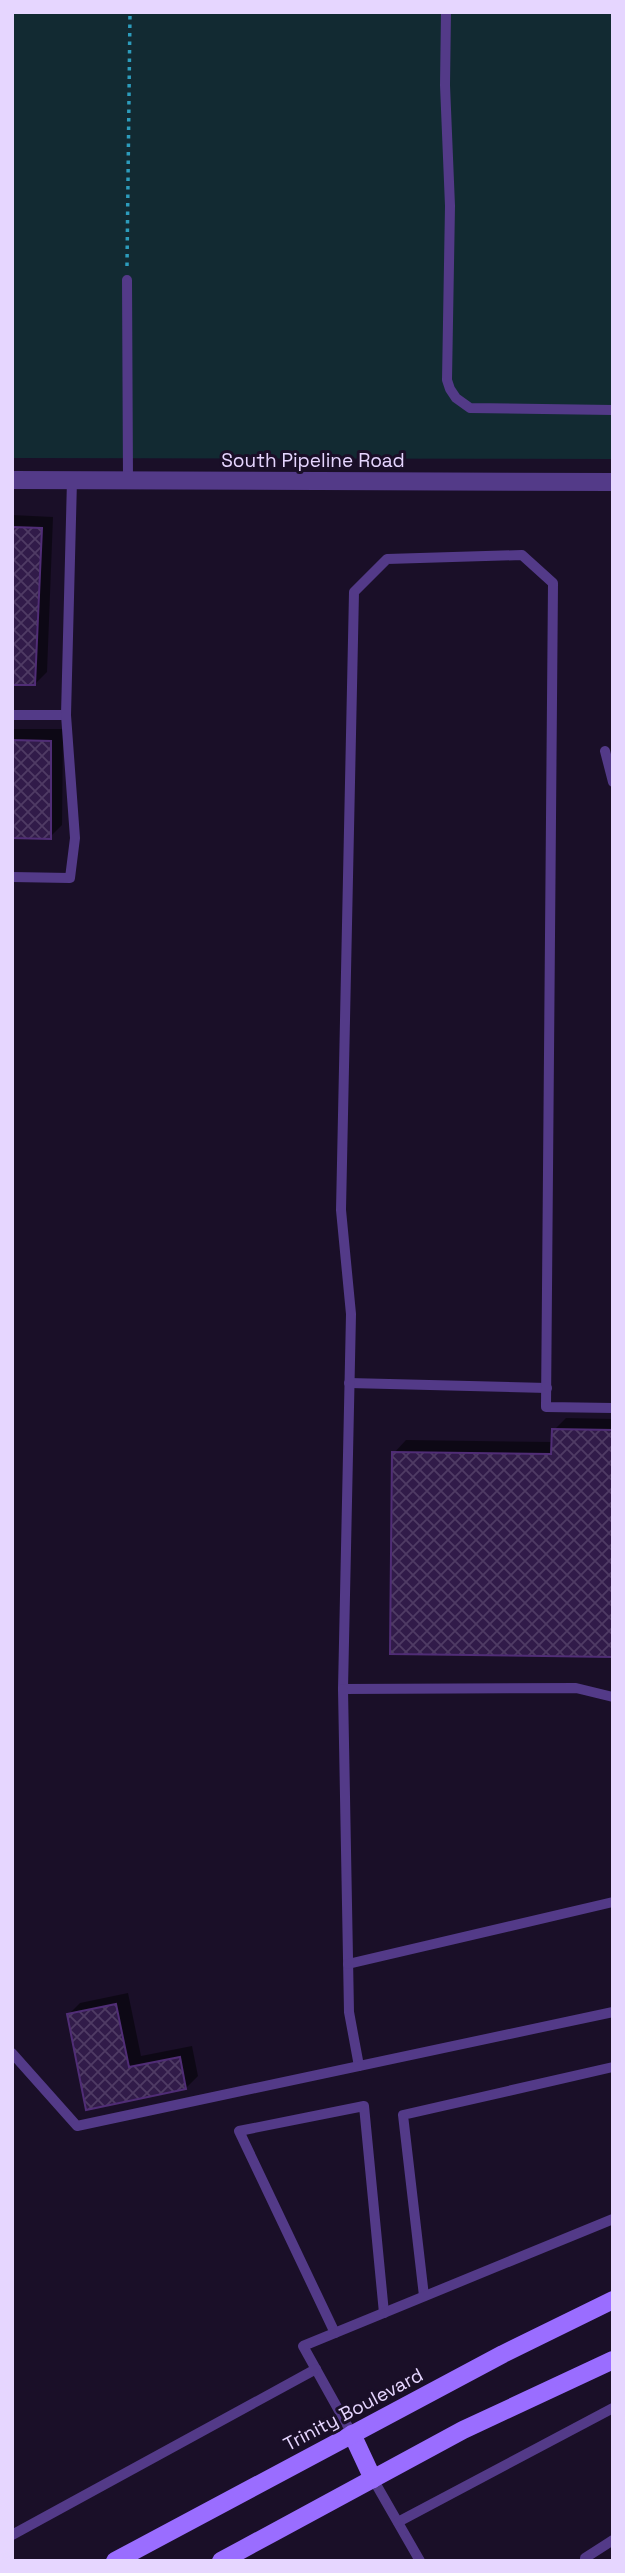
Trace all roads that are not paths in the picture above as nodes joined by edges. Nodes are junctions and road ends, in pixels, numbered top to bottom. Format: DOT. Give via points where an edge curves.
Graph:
graph roads {
  1 [pos="446,12"];
  2 [pos="127,280"];
  3 [pos="613,410"];
  4 [pos="12,480"];
  5 [pos="72,480"];
  6 [pos="128,480"];
  7 [pos="613,482"];
  8 [pos="12,715"];
  9 [pos="66,715"];
  10 [pos="605,751"];
  11 [pos="613,782"];
  12 [pos="12,877"];
  13 [pos="349,1383"];
  14 [pos="547,1388"];
  15 [pos="613,1408"];
  16 [pos="343,1689"];
  17 [pos="613,1697"];
  18 [pos="613,1902"];
  19 [pos="348,1964"];
  20 [pos="613,2012"];
  21 [pos="12,2053"];
  22 [pos="359,2066"];
  23 [pos="613,2067"];
  24 [pos="613,2219"];
  25 [pos="424,2296"];
  26 [pos="613,2300"];
  27 [pos="384,2313"];
  28 [pos="335,2333"];
  29 [pos="613,2360"];
  30 [pos="316,2369"];
  31 [pos="613,2408"];
  32 [pos="352,2434"];
  33 [pos="373,2479"];
  34 [pos="398,2522"];
  35 [pos="12,2535"];
  36 [pos="613,2540"];
  37 [pos="224,2560"];
  38 [pos="115,2561"];
  39 [pos="420,2561"];
  40 [pos="585,2561"];
  1 -- 3 [label="lane" via="450,389 470,408"];
  2 -- 6 [label="lane"];
  4 -- 5 [label="street, South Pipeline Road"];
  5 -- 6 [label="street, South Pipeline Road"];
  5 -- 9 [label="lane"];
  6 -- 7 [label="street, South Pipeline Road"];
  8 -- 9 [label="lane"];
  9 -- 12 [label="lane" via="75,838 70,878"];
  10 -- 11 [label="lane"];
  13 -- 14 [label="lane"];
  13 -- 14 [label="lane" via="351,1314 341,1210 354,592 387,559 522,555 552,583"];
  13 -- 16 [label="lane"];
  14 -- 15 [label="lane" via="546,1407"];
  16 -- 17 [label="lane" via="576,1688"];
  16 -- 19 [label="lane"];
  18 -- 19 [label="lane"];
  19 -- 22 [label="lane" via="349,2011"];
  20 -- 22 [label="lane"];
  21 -- 22 [label="lane" via="77,2126"];
  23 -- 25 [label="lane" via="403,2115"];
  24 -- 25 [label="lane"];
  25 -- 27 [label="lane"];
  26 -- 32 [label="main road, Trinity Boulevard"];
  27 -- 28 [label="lane"];
  27 -- 28 [label="lane" via="364,2106 239,2131"];
  28 -- 30 [label="lane" via="303,2346"];
  29 -- 33 [label="main road" via="463,2430"];
  30 -- 32 [label="lane"];
  30 -- 35 [label="lane"];
  31 -- 34 [label="lane"];
  32 -- 33 [label="main road"];
  32 -- 38 [label="main road, Trinity Boulevard"];
  33 -- 34 [label="lane"];
  33 -- 37 [label="main road"];
  34 -- 39 [label="lane"];
  36 -- 40 [label="lane"];
}
